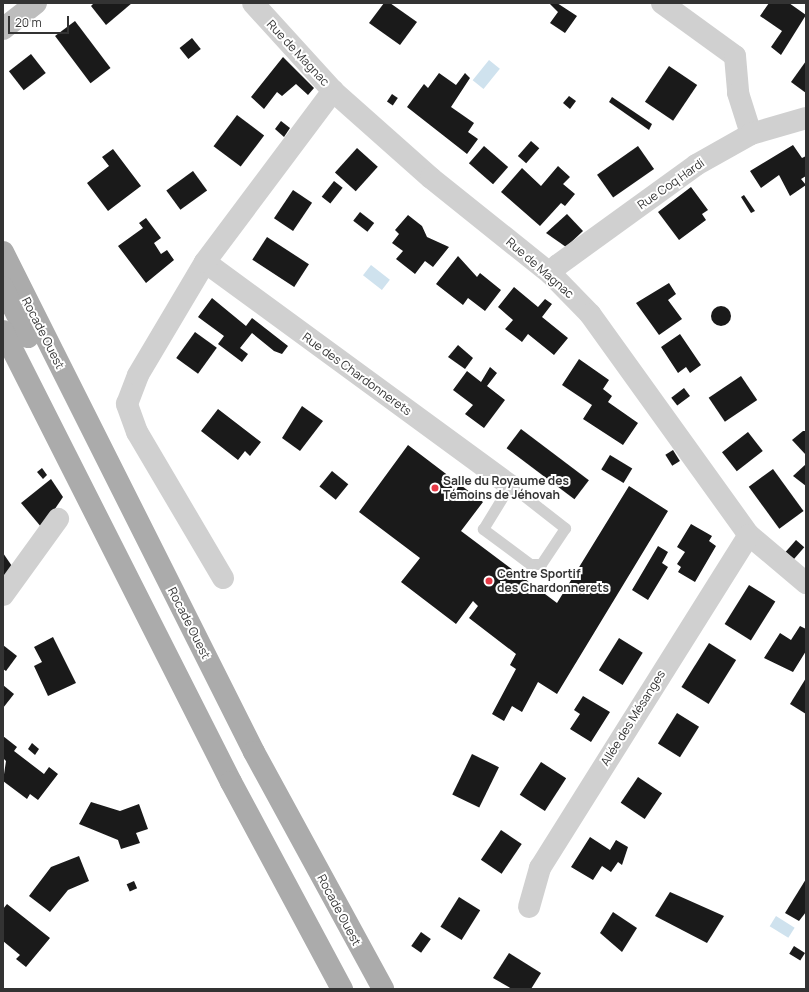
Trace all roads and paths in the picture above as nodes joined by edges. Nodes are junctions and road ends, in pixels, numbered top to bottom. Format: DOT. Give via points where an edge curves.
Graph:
graph roads {
  1 [pos="36,3"];
  2 [pos="253,3"];
  3 [pos="662,3"];
  4 [pos="3,29"];
  5 [pos="333,91"];
  6 [pos="806,118"];
  7 [pos="751,134"];
  8 [pos="3,252"];
  9 [pos="205,262"];
  10 [pos="551,274"];
  11 [pos="3,287"];
  12 [pos="3,331"];
  13 [pos="62,370"];
  14 [pos="510,485"];
  15 [pos="58,519"];
  16 [pos="749,535"];
  17 [pos="223,578"];
  18 [pos="806,583"];
  19 [pos="3,595"];
  20 [pos="529,907"];
  21 [pos="342,989"];
  22 [pos="383,989"];
  1 -- 4 [label="street"];
  2 -- 5 [label="street, Rue de Magnac"];
  3 -- 7 [label="street" via="735,56 738,93"];
  5 -- 9 [label="street"];
  5 -- 10 [label="street, Rue de Magnac" via="431,178"];
  6 -- 7 [label="street, Rue Coq Hardi"];
  7 -- 10 [label="street, Rue Coq Hardi" via="696,164 558,265"];
  8 -- 13 [label="main road, Rocade Ouest"];
  9 -- 14 [label="street, Rue des Chardonnerets"];
  9 -- 17 [label="street" via="138,375 127,404 137,432"];
  10 -- 16 [label="street, Rue de Magnac" via="590,314"];
  11 -- 13 [label="main road" via="32,344"];
  12 -- 21 [label="main road" via="231,782"];
  13 -- 22 [label="main road, Rocade Ouest" via="254,752"];
  14 -- 14 [label="lane" via="565,528 541,564 530,564 483,529"];
  15 -- 19 [label="street" via="17,580"];
  16 -- 18 [label="street, Rue de Magnac"];
  16 -- 20 [label="street, Allée des Mésanges" via="540,868"];
}
